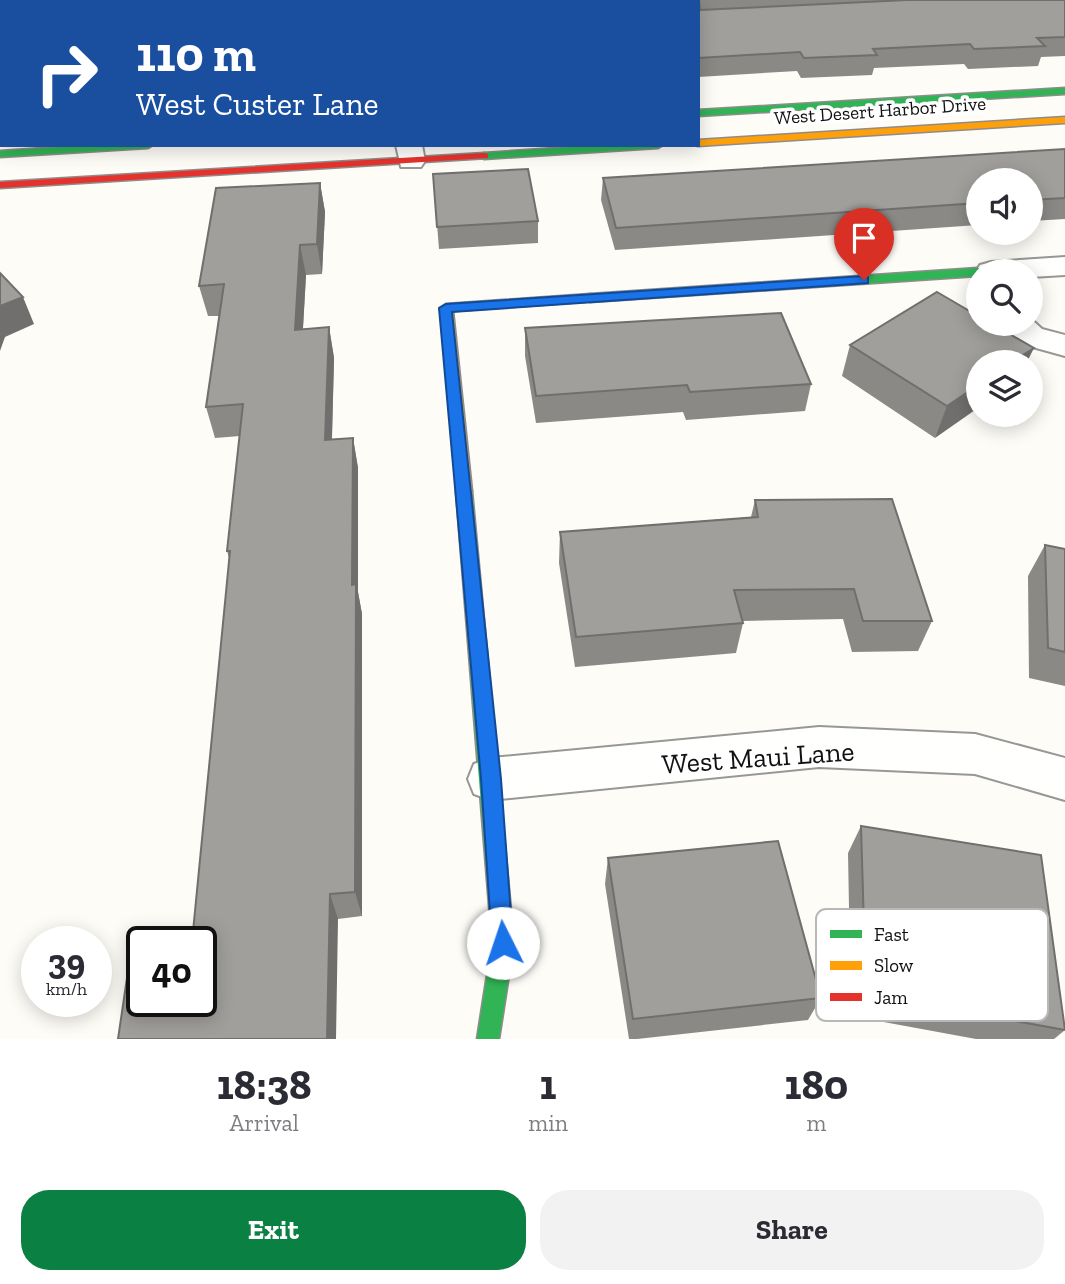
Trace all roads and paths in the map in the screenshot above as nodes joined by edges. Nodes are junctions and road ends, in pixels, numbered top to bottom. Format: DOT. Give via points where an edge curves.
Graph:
graph roads {
  1 [pos="1065,91"];
  2 [pos="700,113"];
  3 [pos="1065,120"];
  4 [pos="700,143"];
  5 [pos="115,147"];
  6 [pos="597,147"];
  7 [pos="410,153"];
  8 [pos="0,154"];
  9 [pos="0,185"];
  10 [pos="1065,266"];
  11 [pos="1043,268"];
  12 [pos="966,274"];
  13 [pos="1030,336"];
  14 [pos="1065,346"];
  15 [pos="491,779"];
  16 [pos="1065,779"];
  17 [pos="488,1039"];
  1 -- 2 [label="street, West Desert Harbor Drive"];
  3 -- 4 [label="street, West Desert Harbor Drive"];
  5 -- 8 [label="street"];
  6 -- 7 [label="street"];
  7 -- 9 [label="street"];
  10 -- 11 [label="street"];
  12 -- 15 [label="street" via="446,308"];
  13 -- 14 [label="street"];
  15 -- 16 [label="street, West Maui Lane" via="819,747 975,754"];
  15 -- 17 [label="street" via="503,943"];
}
